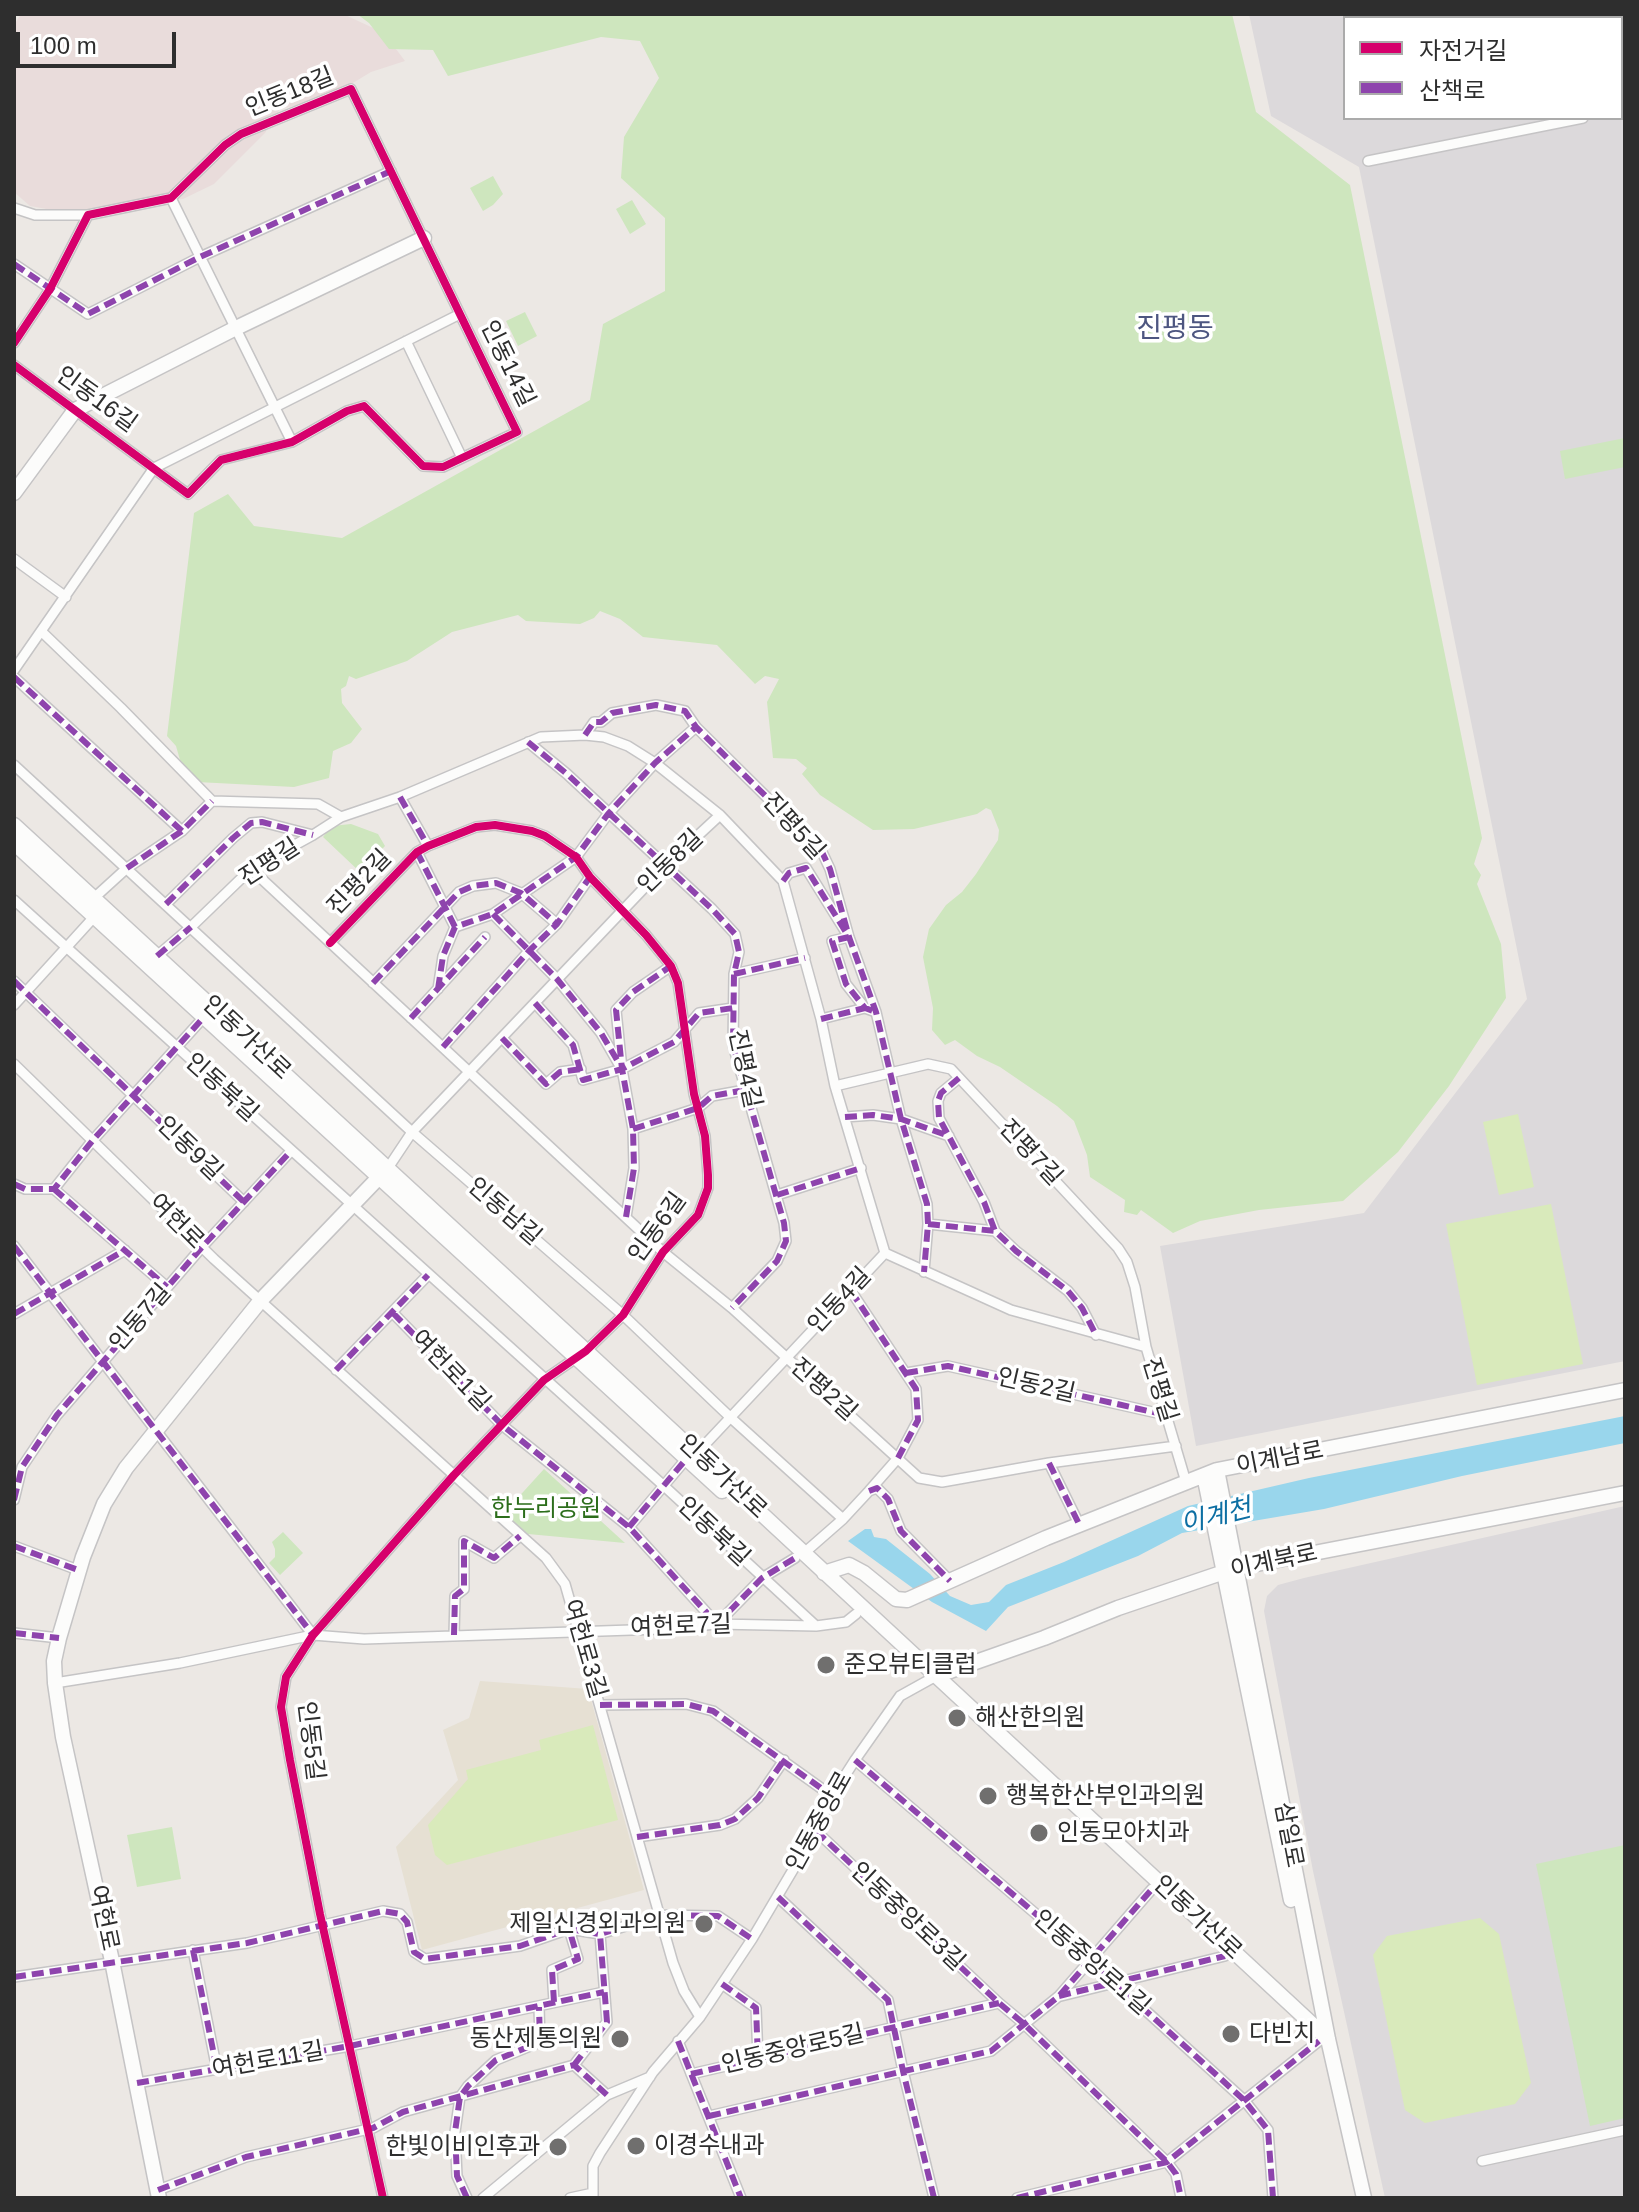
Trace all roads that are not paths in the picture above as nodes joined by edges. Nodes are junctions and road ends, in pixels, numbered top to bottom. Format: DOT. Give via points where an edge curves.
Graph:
graph roads {
  1 [pos="1573,120"];
  2 [pos="1368,161"];
  3 [pos="391,171"];
  4 [pos="171,198"];
  5 [pos="14,208"];
  6 [pos="88,215"];
  7 [pos="424,238"];
  8 [pos="200,257"];
  9 [pos="14,264"];
  10 [pos="50,289"];
  11 [pos="460,314"];
  12 [pos="237,329"];
  13 [pos="406,341"];
  14 [pos="14,343"];
  15 [pos="14,365"];
  16 [pos="277,406"];
  17 [pos="75,410"];
  18 [pos="292,442"];
  19 [pos="462,458"];
  20 [pos="154,468"];
  21 [pos="14,493"];
  22 [pos="14,559"];
  23 [pos="66,597"];
  24 [pos="41,631"];
  25 [pos="14,670"];
  26 [pos="14,677"];
  27 [pos="696,727"];
  28 [pos="585,735"];
  29 [pos="528,742"];
  30 [pos="655,763"];
  31 [pos="14,765"];
  32 [pos="400,797"];
  33 [pos="212,801"];
  34 [pos="608,814"];
  35 [pos="720,815"];
  36 [pos="341,817"];
  37 [pos="14,825"];
  38 [pos="182,831"];
  39 [pos="313,835"];
  40 [pos="14,843"];
  41 [pos="428,846"];
  42 [pos="417,852"];
  43 [pos="576,857"];
  44 [pos="664,867"];
  45 [pos="127,868"];
  46 [pos="251,869"];
  47 [pos="590,877"];
  48 [pos="783,881"];
  49 [pos="521,893"];
  50 [pos="94,898"];
  51 [pos="14,900"];
  52 [pos="166,904"];
  53 [pos="444,906"];
  54 [pos="623,910"];
  55 [pos="493,914"];
  56 [pos="94,917"];
  57 [pos="557,924"];
  58 [pos="191,927"];
  59 [pos="455,927"];
  60 [pos="485,937"];
  61 [pos="849,937"];
  62 [pos="330,943"];
  63 [pos="66,947"];
  64 [pos="529,951"];
  65 [pos="157,956"];
  66 [pos="805,958"];
  67 [pos="671,966"];
  68 [pos="734,974"];
  69 [pos="557,979"];
  70 [pos="14,981"];
  71 [pos="373,983"];
  72 [pos="438,989"];
  73 [pos="26,992"];
  74 [pos="535,1003"];
  75 [pos="14,1005"];
  76 [pos="733,1008"];
  77 [pos="865,1008"];
  78 [pos="876,1012"];
  79 [pos="204,1017"];
  80 [pos="411,1018"];
  81 [pos="821,1019"];
  82 [pos="685,1027"];
  83 [pos="502,1038"];
  84 [pos="443,1047"];
  85 [pos="177,1048"];
  86 [pos="14,1064"];
  87 [pos="622,1069"];
  88 [pos="469,1072"];
  89 [pos="892,1073"];
  90 [pos="582,1075"];
  91 [pos="959,1078"];
  92 [pos="835,1086"];
  93 [pos="745,1090"];
  94 [pos="135,1096"];
  95 [pos="698,1108"];
  96 [pos="845,1117"];
  97 [pos="901,1119"];
  98 [pos="633,1129"];
  99 [pos="412,1132"];
  100 [pos="949,1136"];
  101 [pos="93,1140"];
  102 [pos="291,1151"];
  103 [pos="861,1168"];
  104 [pos="384,1172"];
  105 [pos="14,1184"];
  106 [pos="54,1189"];
  107 [pos="777,1195"];
  108 [pos="244,1202"];
  109 [pos="352,1206"];
  110 [pos="626,1217"];
  111 [pos="928,1224"];
  112 [pos="995,1231"];
  113 [pos="14,1246"];
  114 [pos="202,1247"];
  115 [pos="125,1250"];
  116 [pos="663,1252"];
  117 [pos="885,1253"];
  118 [pos="924,1272"];
  119 [pos="428,1275"];
  120 [pos="167,1287"];
  121 [pos="851,1291"];
  122 [pos="50,1292"];
  123 [pos="261,1300"];
  124 [pos="732,1308"];
  125 [pos="393,1313"];
  126 [pos="14,1314"];
  127 [pos="623,1315"];
  128 [pos="1096,1335"];
  129 [pos="1146,1347"];
  130 [pos="582,1354"];
  131 [pos="786,1357"];
  132 [pos="103,1361"];
  133 [pos="336,1370"];
  134 [pos="906,1373"];
  135 [pos="544,1380"];
  136 [pos="1625,1390"];
  137 [pos="1166,1415"];
  138 [pos="731,1418"];
  139 [pos="502,1425"];
  140 [pos="157,1432"];
  141 [pos="1176,1446"];
  142 [pos="692,1456"];
  143 [pos="898,1458"];
  144 [pos="1049,1463"];
  145 [pos="18,1467"];
  146 [pos="1211,1473"];
  147 [pos="454,1475"];
  148 [pos="1186,1482"];
  149 [pos="664,1486"];
  150 [pos="869,1491"];
  151 [pos="1625,1493"];
  152 [pos="14,1500"];
  153 [pos="843,1519"];
  154 [pos="1080,1526"];
  155 [pos="629,1527"];
  156 [pos="520,1536"];
  157 [pos="14,1546"];
  158 [pos="799,1556"];
  159 [pos="78,1570"];
  160 [pos="1230,1570"];
  161 [pos="824,1573"];
  162 [pos="762,1578"];
  163 [pos="950,1581"];
  164 [pos="856,1614"];
  165 [pos="717,1624"];
  166 [pos="816,1626"];
  167 [pos="578,1630"];
  168 [pos="14,1633"];
  169 [pos="313,1635"];
  170 [pos="454,1635"];
  171 [pos="59,1638"];
  172 [pos="932,1678"];
  173 [pos="55,1683"];
  174 [pos="600,1705"];
  175 [pos="784,1760"];
  176 [pos="855,1760"];
  177 [pos="832,1796"];
  178 [pos="816,1831"];
  179 [pos="637,1837"];
  180 [pos="1152,1889"];
  181 [pos="778,1897"];
  182 [pos="661,1915"];
  183 [pos="324,1926"];
  184 [pos="569,1929"];
  185 [pos="600,1934"];
  186 [pos="752,1939"];
  187 [pos="193,1950"];
  188 [pos="1225,1956"];
  189 [pos="1090,1960"];
  190 [pos="112,1961"];
  191 [pos="14,1977"];
  192 [pos="1115,1983"];
  193 [pos="722,1984"];
  194 [pos="604,1992"];
  195 [pos="1059,1996"];
  196 [pos="554,2002"];
  197 [pos="999,2003"];
  198 [pos="539,2007"];
  199 [pos="700,2017"];
  200 [pos="1023,2023"];
  201 [pos="895,2026"];
  202 [pos="1321,2036"];
  203 [pos="678,2041"];
  204 [pos="350,2046"];
  205 [pos="758,2059"];
  206 [pos="574,2065"];
  207 [pos="217,2070"];
  208 [pos="903,2071"];
  209 [pos="691,2074"];
  210 [pos="650,2077"];
  211 [pos="137,2083"];
  212 [pos="607,2095"];
  213 [pos="460,2097"];
  214 [pos="1244,2100"];
  215 [pos="709,2116"];
  216 [pos="368,2129"];
  217 [pos="1625,2130"];
  218 [pos="1482,2161"];
  219 [pos="1167,2162"];
  220 [pos="158,2194"];
  221 [pos="593,2196"];
  222 [pos="383,2198"];
  223 [pos="467,2198"];
  224 [pos="483,2198"];
  225 [pos="570,2198"];
  226 [pos="741,2198"];
  227 [pos="934,2198"];
  228 [pos="1017,2198"];
  229 [pos="1181,2198"];
  230 [pos="1273,2198"];
  231 [pos="1354,2198"];
  232 [pos="1364,2198"];
  1 -- 2 [label="street"];
  3 -- 4 [label="street, 인동18길" via="351,89 241,134"];
  3 -- 7 [label="street"];
  3 -- 8 [label="street"];
  4 -- 6 [label="street"];
  4 -- 8 [label="street"];
  5 -- 6 [label="street" via="35,215"];
  6 -- 10 [label="street"];
  7 -- 11 [label="street"];
  7 -- 12 [label="street, 인동16길"];
  8 -- 10 [label="street" via="88,314"];
  8 -- 12 [label="street"];
  9 -- 10 [label="street"];
  10 -- 14 [label="street"];
  11 -- 13 [label="street, 인동14길"];
  11 -- 19 [label="street, 인동14길" via="517,432"];
  12 -- 16 [label="street"];
  12 -- 17 [label="street, 인동16길"];
  13 -- 16 [label="street, 인동14길"];
  13 -- 19 [label="street"];
  15 -- 17 [label="street, 인동16길"];
  16 -- 18 [label="street"];
  16 -- 20 [label="street, 인동14길"];
  17 -- 20 [label="street, 인동16길"];
  17 -- 21 [label="street, 인동16길"];
  18 -- 19 [label="street, 인동14길" via="364,406 423,466 443,467"];
  18 -- 20 [label="street, 인동14길" via="221,460 188,494"];
  20 -- 23 [label="street, 인동14길"];
  22 -- 23 [label="street"];
  23 -- 24 [label="street, 인동14길"];
  24 -- 25 [label="street, 인동14길"];
  24 -- 33 [label="street"];
  26 -- 38 [label="street"];
  27 -- 28 [label="street, 진평5길" via="685,711 656,705 612,713 594,722"];
  27 -- 30 [label="street"];
  27 -- 61 [label="street, 진평5길" via="822,852"];
  28 -- 29 [label="street, 진평길"];
  28 -- 30 [label="street, 진평길" via="628,746"];
  29 -- 32 [label="street, 진평길"];
  29 -- 34 [label="street, 진평4길"];
  30 -- 34 [label="street"];
  30 -- 35 [label="street, 진평길"];
  31 -- 45 [label="street, 인동남길"];
  32 -- 36 [label="street, 진평길"];
  32 -- 41 [label="street"];
  33 -- 36 [label="street" via="318,804"];
  33 -- 38 [label="street"];
  34 -- 43 [label="street"];
  34 -- 44 [label="street, 진평4길"];
  35 -- 44 [label="street, 인동8길"];
  35 -- 48 [label="street, 진평길"];
  36 -- 39 [label="street, 진평길"];
  37 -- 50 [label="street, 인동가산로"];
  38 -- 45 [label="street"];
  39 -- 46 [label="street, 진평길"];
  39 -- 52 [label="street" via="251,823"];
  40 -- 56 [label="street, 인동가산로"];
  41 -- 42 [label="street, 진평2길"];
  41 -- 43 [label="street, 진평2길" via="495,825 532,831"];
  42 -- 53 [label="street, 진평2길"];
  42 -- 62 [label="street, 진평2길"];
  43 -- 47 [label="street, 진평2길"];
  43 -- 49 [label="street"];
  44 -- 54 [label="street, 인동8길"];
  44 -- 68 [label="street, 진평4길" via="735,934 739,952"];
  45 -- 50 [label="street"];
  45 -- 52 [label="street, 인동남길"];
  46 -- 58 [label="street, 진평길"];
  46 -- 62 [label="street, 진평2길"];
  47 -- 54 [label="street, 진평2길"];
  47 -- 57 [label="street"];
  48 -- 61 [label="street" via="789,873 806,868"];
  48 -- 66 [label="street, 진평길"];
  49 -- 53 [label="street" via="485,884 459,892"];
  49 -- 55 [label="street"];
  49 -- 57 [label="street"];
  50 -- 65 [label="street, 인동가산로"];
  51 -- 63 [label="street, 인동북길"];
  52 -- 58 [label="street, 인동남길"];
  53 -- 59 [label="street, 진평2길"];
  53 -- 71 [label="street"];
  54 -- 67 [label="street, 인동6길"];
  54 -- 69 [label="street, 인동8길"];
  55 -- 59 [label="street"];
  55 -- 64 [label="street"];
  56 -- 63 [label="street"];
  56 -- 79 [label="street, 인동가산로"];
  57 -- 64 [label="street"];
  58 -- 65 [label="street, 진평길"];
  58 -- 99 [label="street, 인동남길"];
  59 -- 72 [label="street"];
  60 -- 72 [label="street"];
  61 -- 77 [label="street" via="832,941 846,984"];
  61 -- 78 [label="street, 진평5길"];
  62 -- 71 [label="street, 진평2길"];
  63 -- 73 [label="street"];
  63 -- 85 [label="street, 인동북길"];
  64 -- 69 [label="street"];
  64 -- 84 [label="street"];
  65 -- 104 [label="street, 인동가산로"];
  66 -- 68 [label="street"];
  66 -- 81 [label="street, 진평길"];
  67 -- 82 [label="street, 인동6길"];
  67 -- 87 [label="street" via="616,1010"];
  68 -- 76 [label="street, 진평4길"];
  69 -- 74 [label="street, 인동8길"];
  69 -- 87 [label="street" via="601,1033"];
  70 -- 73 [label="street, 인동9길"];
  71 -- 80 [label="street, 진평2길"];
  72 -- 80 [label="street"];
  73 -- 75 [label="street"];
  73 -- 94 [label="street, 인동9길"];
  74 -- 83 [label="street, 인동8길"];
  74 -- 90 [label="street" via="573,1045"];
  76 -- 82 [label="street" via="699,1013"];
  76 -- 93 [label="street, 진평4길" via="733,1045"];
  77 -- 78 [label="street"];
  77 -- 81 [label="street"];
  78 -- 89 [label="street, 진평5길"];
  79 -- 85 [label="street, 인동9길"];
  79 -- 104 [label="street, 인동가산로"];
  80 -- 84 [label="street, 진평2길"];
  81 -- 92 [label="street, 진평길"];
  82 -- 87 [label="street" via="674,1042"];
  82 -- 95 [label="street, 인동6길"];
  83 -- 88 [label="street, 인동8길"];
  83 -- 90 [label="street" via="546,1084 560,1072"];
  84 -- 88 [label="street, 진평2길"];
  85 -- 94 [label="street, 인동9길"];
  85 -- 102 [label="street, 인동북길"];
  86 -- 101 [label="street"];
  87 -- 90 [label="street"];
  87 -- 98 [label="street"];
  88 -- 99 [label="street, 인동8길"];
  88 -- 110 [label="street, 진평2길"];
  89 -- 91 [label="street, 진평7길" via="938,1064"];
  89 -- 92 [label="street, 진평7길"];
  89 -- 97 [label="street"];
  91 -- 100 [label="street" via="938,1101 939,1118"];
  91 -- 129 [label="street, 진평7길" via="1118,1248 1135,1287"];
  92 -- 96 [label="street, 진평길"];
  93 -- 95 [label="street" via="712,1096"];
  93 -- 107 [label="street, 진평4길"];
  94 -- 101 [label="street, 인동9길"];
  94 -- 108 [label="street, 인동9길"];
  95 -- 98 [label="street"];
  95 -- 116 [label="street, 인동6길" via="708,1188 698,1215"];
  96 -- 97 [label="street"];
  96 -- 103 [label="street, 진평길"];
  97 -- 100 [label="street"];
  97 -- 111 [label="street" via="923,1188"];
  98 -- 110 [label="street" via="634,1168"];
  99 -- 104 [label="street, 인동8길"];
  99 -- 127 [label="street, 인동남길"];
  100 -- 112 [label="street"];
  101 -- 106 [label="street, 인동9길"];
  101 -- 114 [label="street, 여헌로"];
  102 -- 108 [label="street, 인동7길"];
  102 -- 109 [label="street, 인동북길"];
  103 -- 107 [label="street"];
  103 -- 117 [label="street, 진평길"];
  104 -- 109 [label="street, 여헌로"];
  104 -- 130 [label="street, 인동가산로"];
  105 -- 106 [label="street"];
  106 -- 115 [label="street"];
  107 -- 124 [label="street, 진평4길" via="786,1241 777,1261"];
  108 -- 114 [label="street, 인동7길"];
  109 -- 119 [label="street, 인동북길"];
  109 -- 123 [label="street, 여헌로"];
  110 -- 116 [label="street, 진평2길"];
  111 -- 112 [label="street"];
  111 -- 118 [label="street"];
  112 -- 128 [label="street" via="1068,1291"];
  113 -- 122 [label="street"];
  114 -- 120 [label="street, 인동7길"];
  114 -- 123 [label="street, 여헌로"];
  115 -- 120 [label="street"];
  115 -- 122 [label="street"];
  116 -- 124 [label="street, 진평2길"];
  116 -- 127 [label="street, 인동6길"];
  117 -- 118 [label="street, 진평길"];
  117 -- 121 [label="street, 인동4길"];
  118 -- 128 [label="street, 진평길" via="1011,1310"];
  119 -- 125 [label="street"];
  119 -- 135 [label="street, 인동북길"];
  120 -- 132 [label="street, 인동7길"];
  121 -- 131 [label="street, 인동4길"];
  121 -- 134 [label="street"];
  122 -- 126 [label="street"];
  122 -- 132 [label="street"];
  123 -- 133 [label="street, 여헌로3길"];
  123 -- 140 [label="street, 여헌로"];
  124 -- 131 [label="street, 진평2길"];
  125 -- 133 [label="street"];
  125 -- 139 [label="street, 여헌로1길"];
  127 -- 130 [label="street, 인동6길"];
  127 -- 138 [label="street, 인동남길"];
  128 -- 129 [label="street, 진평길"];
  129 -- 137 [label="street, 진평길"];
  130 -- 135 [label="street, 인동5길"];
  130 -- 142 [label="street, 인동가산로"];
  131 -- 138 [label="street, 인동4길"];
  131 -- 143 [label="street, 진평2길"];
  132 -- 140 [label="street"];
  132 -- 145 [label="street, 인동7길"];
  133 -- 147 [label="street, 여헌로3길"];
  134 -- 137 [label="street, 인동2길" via="948,1366"];
  134 -- 143 [label="street" via="916,1389 918,1420"];
  135 -- 139 [label="street, 인동5길"];
  135 -- 149 [label="street, 인동북길"];
  136 -- 146 [label="street, 이계남로"];
  137 -- 141 [label="street, 진평길"];
  138 -- 142 [label="street, 인동4길"];
  138 -- 153 [label="street, 인동남길"];
  139 -- 147 [label="street, 인동5길"];
  139 -- 155 [label="street, 여헌로1길"];
  140 -- 159 [label="street, 여헌로" via="104,1504"];
  140 -- 169 [label="street"];
  141 -- 144 [label="street, 진평2길"];
  141 -- 148 [label="street, 진평길"];
  142 -- 149 [label="street, 인동4길"];
  142 -- 158 [label="street, 인동가산로"];
  143 -- 144 [label="street, 진평2길" via="929,1482"];
  143 -- 150 [label="street"];
  144 -- 154 [label="street"];
  145 -- 152 [label="street, 인동7길"];
  146 -- 148 [label="street, 이계남로"];
  146 -- 160 [label="street, 삼일로"];
  147 -- 156 [label="street, 여헌로3길"];
  147 -- 169 [label="street, 인동5길"];
  148 -- 154 [label="street, 이계남로"];
  149 -- 155 [label="street, 인동북길"];
  149 -- 162 [label="street, 인동북길"];
  150 -- 153 [label="street"];
  150 -- 163 [label="street" via="877,1488 888,1499 901,1531"];
  151 -- 160 [label="street, 이계북로"];
  153 -- 158 [label="street"];
  154 -- 163 [label="street, 이계남로"];
  155 -- 165 [label="street, 여헌로1길"];
  156 -- 167 [label="street, 여헌로3길" via="565,1584"];
  156 -- 170 [label="street" via="494,1558 464,1541 464,1589 455,1596"];
  157 -- 159 [label="street"];
  158 -- 161 [label="street, 인동가산로"];
  158 -- 162 [label="street"];
  158 -- 164 [label="street, 인동가산로"];
  159 -- 171 [label="street, 여헌로"];
  160 -- 172 [label="street, 이계북로"];
  160 -- 202 [label="street, 삼일로"];
  161 -- 163 [label="street, 이계남로" via="849,1565 896,1599 907,1600"];
  161 -- 172 [label="street, 인동가산로"];
  162 -- 165 [label="street, 인동북길"];
  162 -- 166 [label="street, 인동북길"];
  164 -- 166 [label="street, 여헌로7길" via="846,1622"];
  164 -- 172 [label="street, 인동가산로"];
  165 -- 166 [label="street, 여헌로7길"];
  165 -- 167 [label="street, 여헌로7길"];
  167 -- 170 [label="street, 여헌로7길"];
  167 -- 174 [label="street, 여헌로3길"];
  168 -- 171 [label="street"];
  169 -- 170 [label="street, 여헌로7길"];
  169 -- 173 [label="street, 여헌로7길"];
  169 -- 183 [label="street, 인동5길" via="286,1677 281,1707"];
  171 -- 173 [label="street, 여헌로"];
  172 -- 176 [label="street, 인동중앙로" via="900,1696"];
  172 -- 180 [label="street, 인동가산로"];
  172 -- 202 [label="street, 인동가산로"];
  173 -- 190 [label="street, 여헌로"];
  174 -- 175 [label="street" via="700,1707"];
  174 -- 179 [label="street, 여헌로3길"];
  175 -- 177 [label="street"];
  175 -- 179 [label="street" via="758,1798 735,1819"];
  176 -- 177 [label="street, 인동중앙로"];
  176 -- 189 [label="street, 인동중앙로1길"];
  177 -- 178 [label="street, 인동중앙로"];
  178 -- 181 [label="street, 인동중앙로"];
  178 -- 197 [label="street, 인동중앙로3길"];
  179 -- 182 [label="street, 여헌로3길"];
  180 -- 188 [label="street, 인동가산로"];
  180 -- 189 [label="street, 인동가산로"];
  181 -- 186 [label="street, 인동중앙로"];
  181 -- 201 [label="street, 인동중앙로5길" via="888,2000"];
  182 -- 185 [label="street"];
  182 -- 186 [label="street" via="718,1916"];
  182 -- 199 [label="street, 여헌로3길" via="673,1963"];
  183 -- 184 [label="street" via="383,1911 400,1914 414,1952 425,1959 520,1946"];
  183 -- 187 [label="street"];
  183 -- 204 [label="street, 인동5길"];
  184 -- 185 [label="street"];
  184 -- 196 [label="street" via="578,1959 552,1970"];
  185 -- 194 [label="street"];
  186 -- 193 [label="street, 인동중앙로"];
  187 -- 190 [label="street"];
  187 -- 207 [label="street"];
  188 -- 192 [label="street, 인동가산로"];
  188 -- 202 [label="street, 인동가산로"];
  189 -- 192 [label="street, 인동중앙로1길"];
  189 -- 195 [label="street, 인동가산로"];
  190 -- 191 [label="street"];
  190 -- 211 [label="street, 여헌로"];
  192 -- 195 [label="street, 인동가산로"];
  192 -- 214 [label="street, 인동중앙로1길"];
  193 -- 199 [label="street, 인동중앙로"];
  193 -- 205 [label="street" via="756,2008"];
  194 -- 196 [label="street, 여헌로11길"];
  194 -- 206 [label="street" via="607,2022"];
  195 -- 200 [label="street, 인동가산로"];
  196 -- 198 [label="street, 여헌로11길"];
  197 -- 200 [label="street, 인동중앙로3길"];
  197 -- 201 [label="street, 인동중앙로3길"];
  198 -- 204 [label="street, 여헌로11길"];
  198 -- 213 [label="street" via="540,2042 496,2060"];
  199 -- 203 [label="street, 인동중앙로"];
  200 -- 208 [label="street" via="991,2051"];
  200 -- 219 [label="street, 인동중앙로3길"];
  201 -- 205 [label="street, 인동중앙로5길"];
  201 -- 208 [label="street, 인동중앙로5길"];
  202 -- 214 [label="street"];
  202 -- 231 [label="street, 삼일로"];
  202 -- 232 [label="street, 삼일로"];
  203 -- 209 [label="street"];
  203 -- 210 [label="street, 인동중앙로"];
  204 -- 207 [label="street, 여헌로11길"];
  204 -- 216 [label="street, 인동5길"];
  205 -- 209 [label="street, 인동중앙로5길"];
  206 -- 212 [label="street"];
  206 -- 213 [label="street"];
  207 -- 211 [label="street, 여헌로11길"];
  208 -- 215 [label="street, 인동중앙로5길"];
  208 -- 227 [label="street, 인동중앙로5길"];
  209 -- 215 [label="street"];
  210 -- 212 [label="street, 인동중앙로"];
  210 -- 221 [label="street, 인동중앙로" via="593,2166"];
  211 -- 220 [label="street, 여헌로"];
  212 -- 224 [label="street, 인동중앙로"];
  213 -- 216 [label="street" via="403,2112"];
  213 -- 223 [label="street" via="457,2176"];
  214 -- 219 [label="street"];
  214 -- 230 [label="street, 인동중앙로1길" via="1268,2130"];
  215 -- 226 [label="street"];
  216 -- 220 [label="street" via="246,2157"];
  216 -- 222 [label="street, 인동5길"];
  217 -- 218 [label="street"];
  219 -- 228 [label="street"];
  219 -- 229 [label="street, 인동중앙로3길" via="1176,2174"];
  221 -- 225 [label="street"];
}
